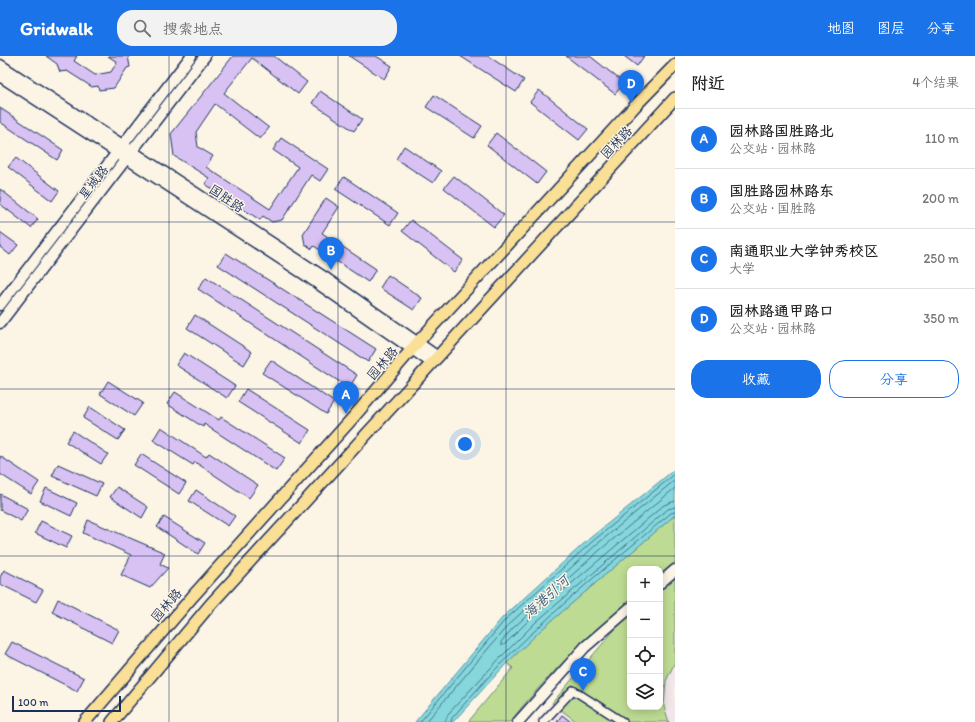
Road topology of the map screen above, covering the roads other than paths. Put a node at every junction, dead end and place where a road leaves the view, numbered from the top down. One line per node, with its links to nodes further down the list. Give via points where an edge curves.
1 (191, 56): 7 (street, 星城路)
2 (205, 56): 8 (street, 星城路)
3 (0, 65): 7 (street, 国胜路)
4 (675, 65): 11 (main road, 园林路)
5 (0, 76): 7 (street, 国胜路)
6 (675, 98): 12 (main road, 园林路)
7 (121, 148): 8 (street, 国胜路); 9 (street, 星城路)
8 (131, 155): 10 (street, 星城路); 11 (street, 国胜路, via 301,272)
9 (0, 305)
10 (0, 323)
11 (415, 346): 12 (street, 国胜路); 16 (main road, 园林路)
12 (435, 360): 17 (main road, 园林路, via 210,605)
13 (675, 570): 14 (street)
14 (663, 580)
15 (627, 611): 18 (street, via 585,647)
16 (85, 722)
17 (112, 722)
18 (518, 722)
19 (543, 722): 20 (street, via 573,690)
20 (623, 722)

